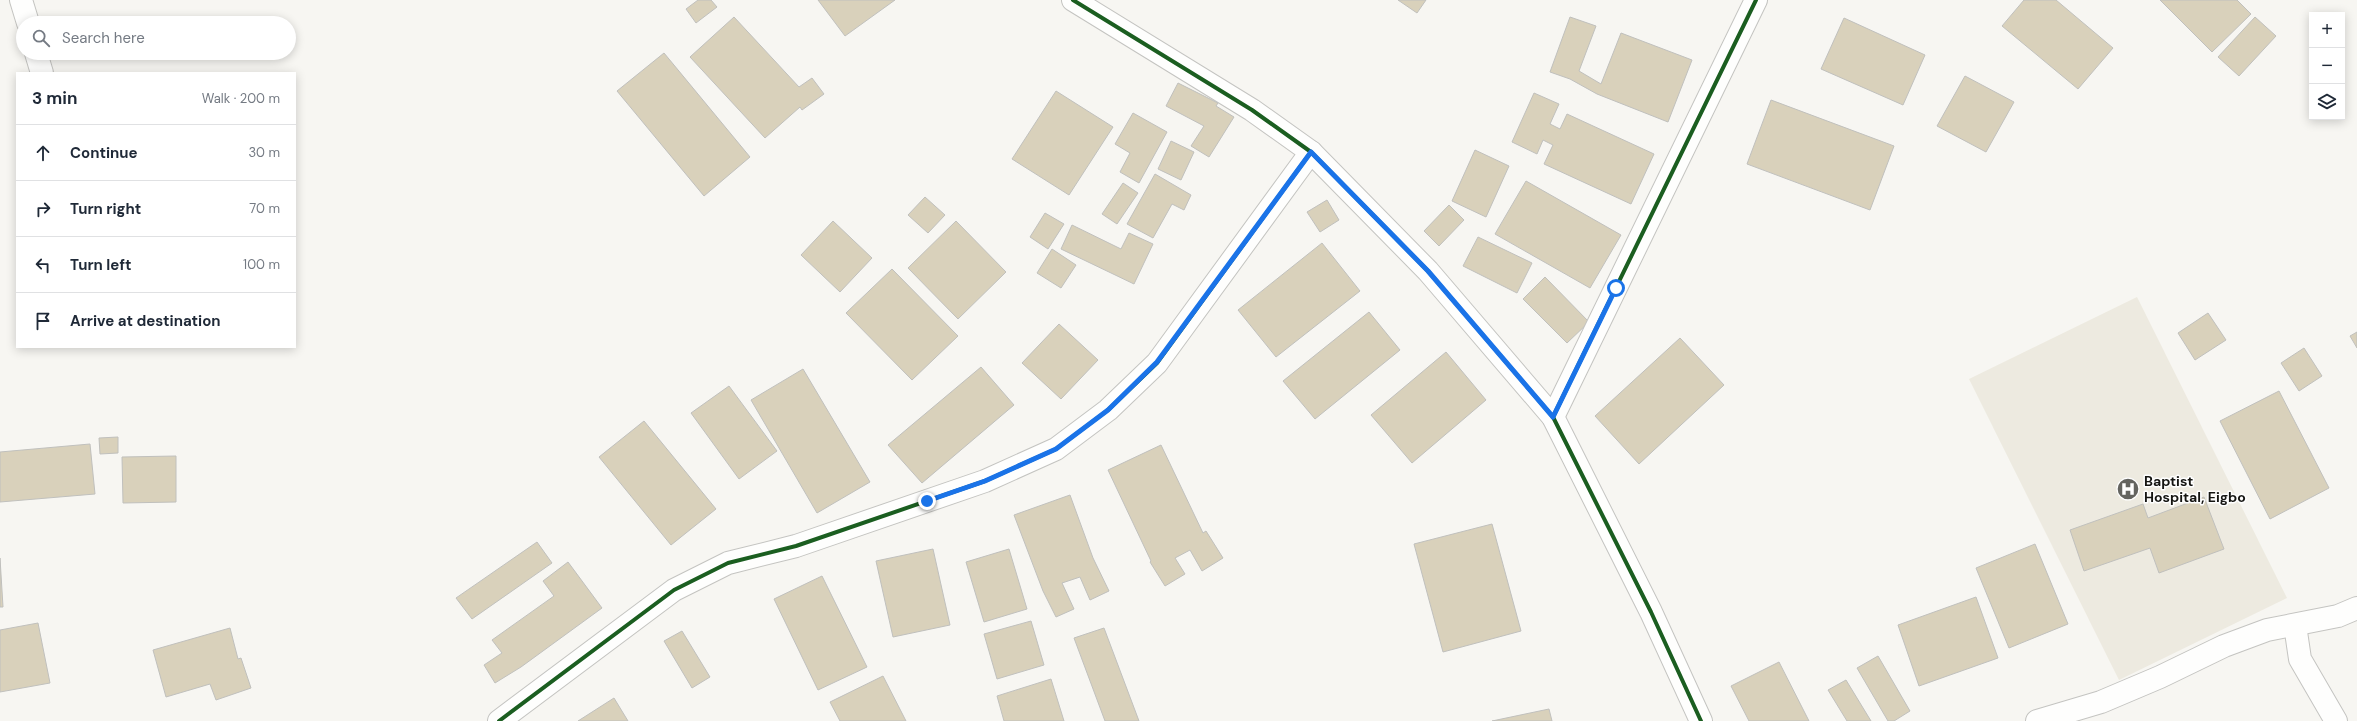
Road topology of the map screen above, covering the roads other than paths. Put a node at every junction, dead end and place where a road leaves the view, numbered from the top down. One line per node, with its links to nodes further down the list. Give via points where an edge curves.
1 (21, 0): 4 (street)
2 (1073, 0): 7 (street, via 1252,110)
3 (1756, 0): 8 (street)
4 (26, 16)
5 (38, 60): 6 (street)
6 (42, 72)
7 (1311, 152): 8 (street, via 1428,271); 11 (street, via 1157,362 1108,410 1056,449 985,481 796,546 728,563 674,590)
8 (1553, 417): 12 (street, via 1651,612)
9 (2357, 608): 10 (street, via 2338,616)
10 (2295, 625): 13 (street, via 2267,630 2224,646 2101,702); 14 (street, via 2300,659)
11 (499, 721)
12 (1701, 721)
13 (2037, 721)
14 (2336, 721)

